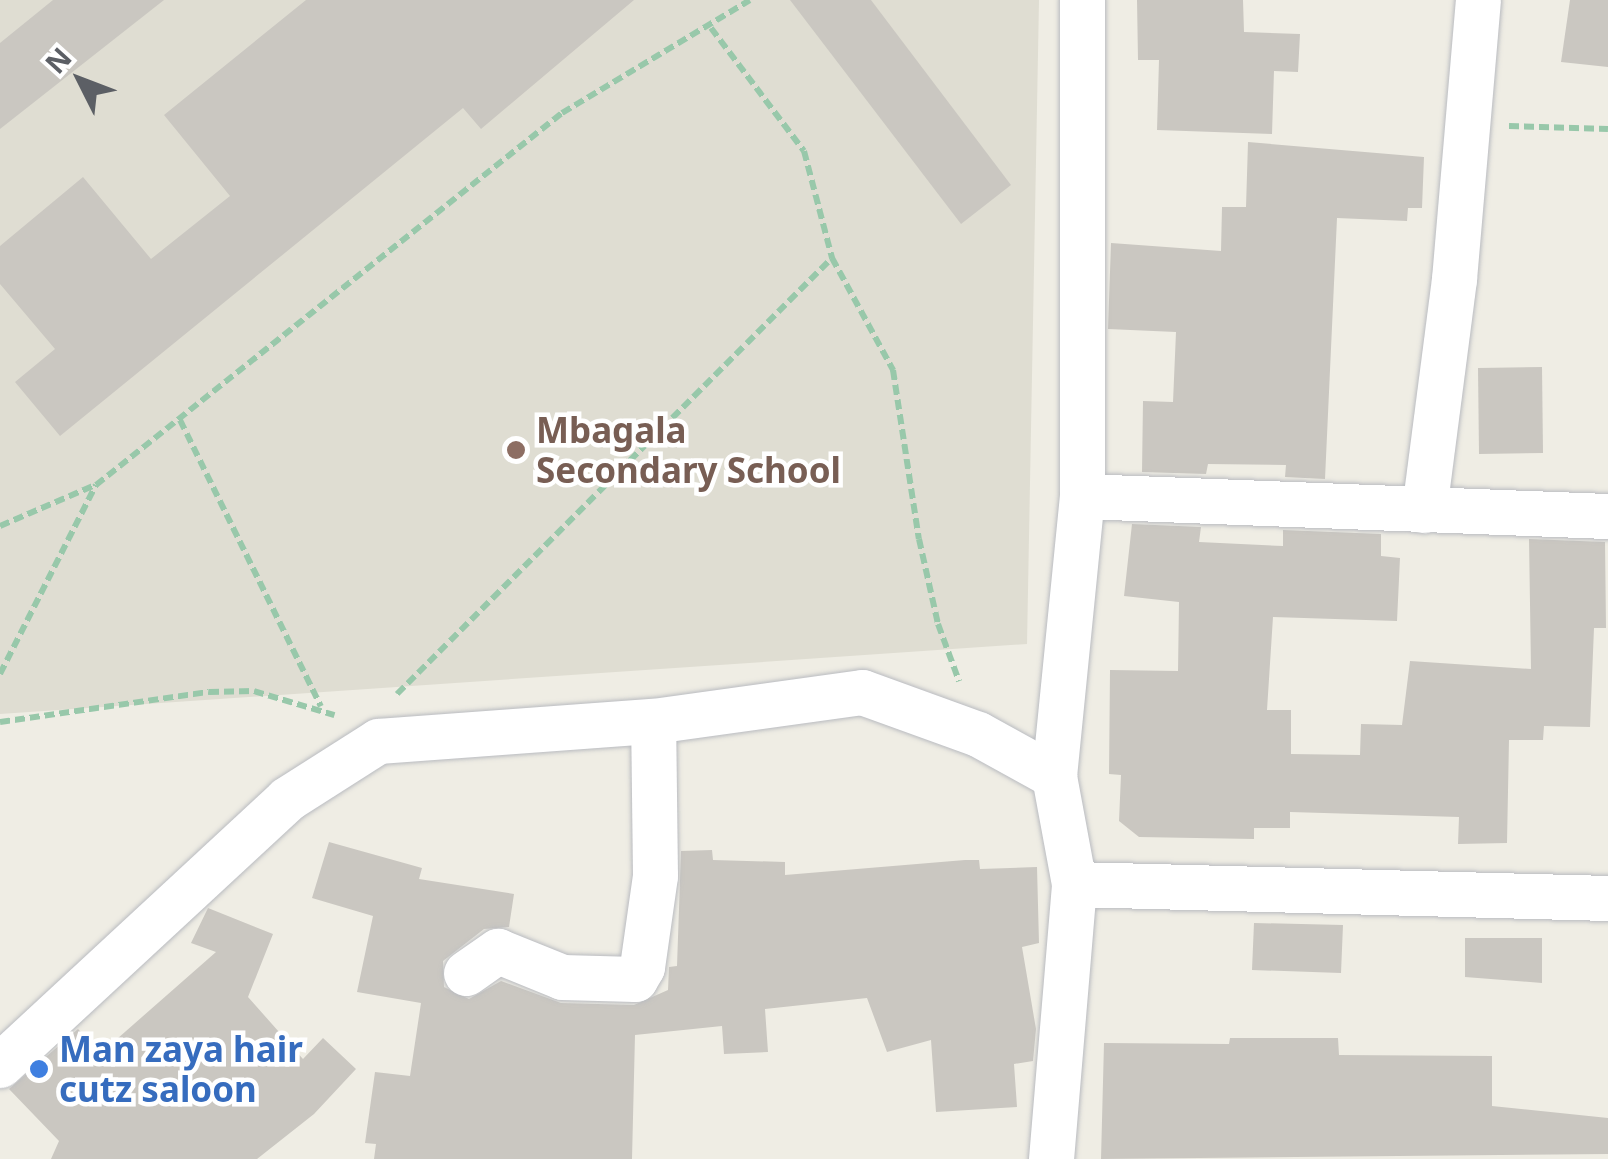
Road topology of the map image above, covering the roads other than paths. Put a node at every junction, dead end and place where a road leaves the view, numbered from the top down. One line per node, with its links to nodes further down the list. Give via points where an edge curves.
1 (1082, 0): 3 (street)
2 (1478, 0): 4 (street)
3 (1082, 496): 4 (street); 7 (street)
4 (1424, 510): 5 (street)
5 (1608, 516)
6 (653, 721): 7 (street, via 862,692 978,734); 10 (street, via 655,876 642,967 634,979 562,977 498,951); 11 (street, via 370,736 287,799)
7 (1054, 776): 8 (street)
8 (1074, 884): 9 (street); 12 (street)
9 (1608, 898)
10 (466, 973)
11 (0, 1064)
12 (1051, 1159)

